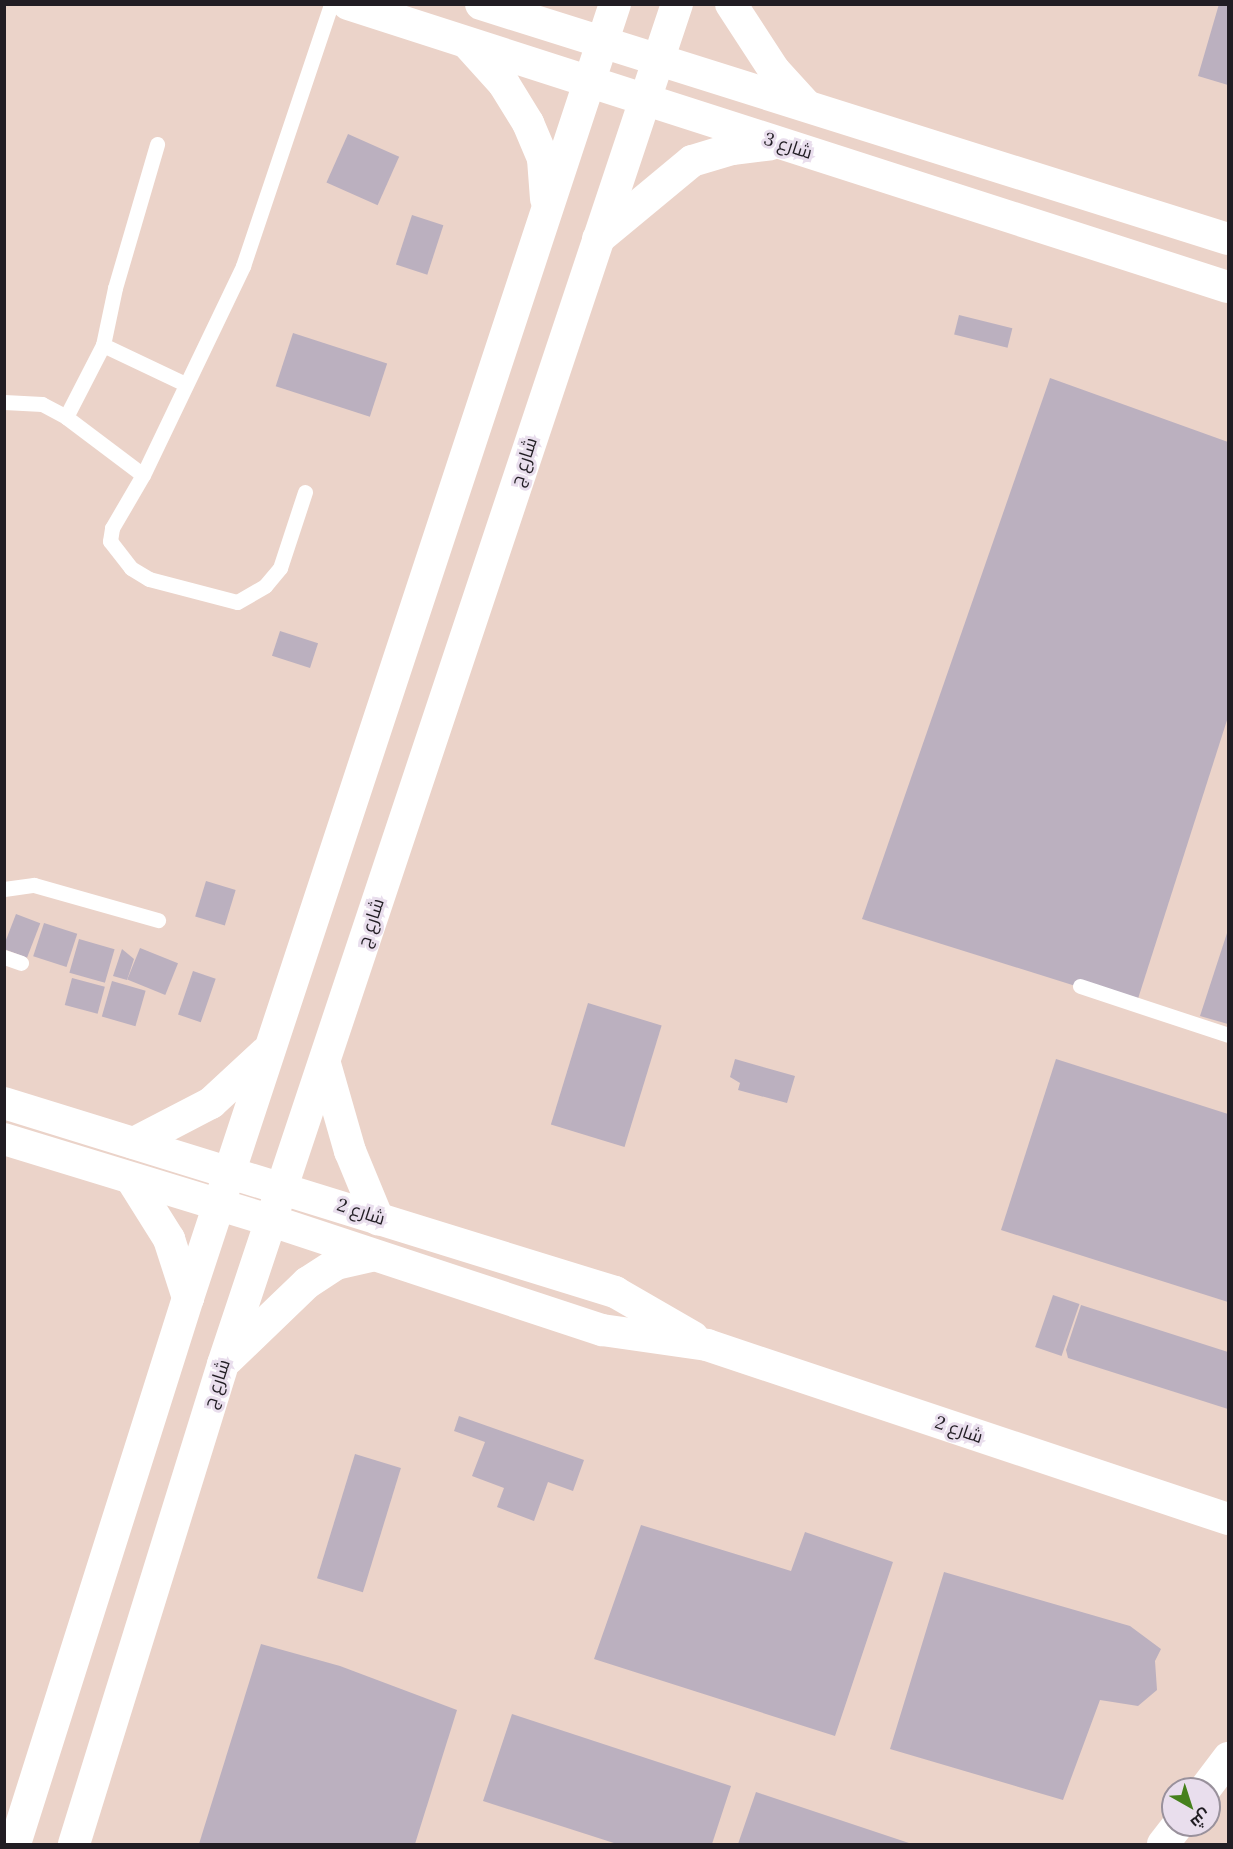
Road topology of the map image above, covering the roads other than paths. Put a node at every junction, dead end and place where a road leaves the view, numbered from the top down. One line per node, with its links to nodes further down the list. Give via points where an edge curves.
1 (332, 4): 20 (lane, via 243,266)
2 (348, 4): 8 (street, شارع 3)
3 (481, 4): 7 (street)
4 (615, 4): 7 (street)
5 (677, 4): 9 (street, شارع ج)
6 (731, 4): 12 (street, via 774,70)
7 (602, 42): 9 (street); 10 (street)
8 (467, 44): 10 (street, شارع 3); 15 (street, via 504,84 528,123 543,159)
9 (659, 57): 11 (street, شارع ج); 12 (street)
10 (589, 82): 11 (street, شارع 3); 15 (street)
11 (645, 98): 13 (street, شارع 3); 16 (street, شارع ج)
12 (807, 107): 17 (street)
13 (777, 143): 16 (street, via 732,149 692,161); 18 (street, شارع 3)
14 (157, 144): 19 (lane, via 115,288)
15 (547, 208): 31 (street)
16 (598, 239): 32 (street, شارع ج)
17 (1228, 239)
18 (1228, 287)
19 (103, 345): 20 (lane); 22 (lane)
20 (185, 384): 23 (lane)
21 (4, 402): 22 (lane, via 42,404)
22 (66, 417): 23 (lane)
23 (143, 475): 24 (lane, via 112,528 110,541 115,551 149,579 237,602 265,586 280,568)
24 (305, 492)
25 (4, 889): 26 (lane, via 34,885)
26 (158, 920)
27 (4, 957): 28 (lane)
28 (21, 963)
29 (1080, 986): 30 (lane)
30 (1228, 1035)
31 (271, 1047): 35 (street, via 212,1103); 36 (street)
32 (324, 1064): 38 (street, شارع ج); 40 (street, via 350,1152)
33 (4, 1103): 35 (street, شارع 2)
34 (4, 1139): 37 (street, شارع 2)
35 (134, 1143): 36 (street, شارع 2)
36 (230, 1172): 38 (street, شارع 2); 39 (street)
37 (132, 1180): 39 (street, شارع 2); 43 (street, via 169,1239)
38 (284, 1186): 40 (street, شارع 2); 41 (street, شارع ج)
39 (218, 1207): 41 (street, شارع 2); 43 (street)
40 (378, 1219): 44 (street, شارع 2, via 615,1292)
41 (272, 1221): 42 (street, شارع 2); 45 (street, شارع ج)
42 (370, 1256): 44 (street, شارع 2, via 603,1330); 45 (street, via 336,1264 307,1283)
43 (188, 1298): 49 (street)
44 (707, 1345): 46 (street, شارع 2)
45 (223, 1364): 50 (street, شارع ج)
46 (1223, 1523)
47 (1228, 1758): 48 (street)
48 (1214, 1777)
49 (15, 1845)
50 (74, 1845)

